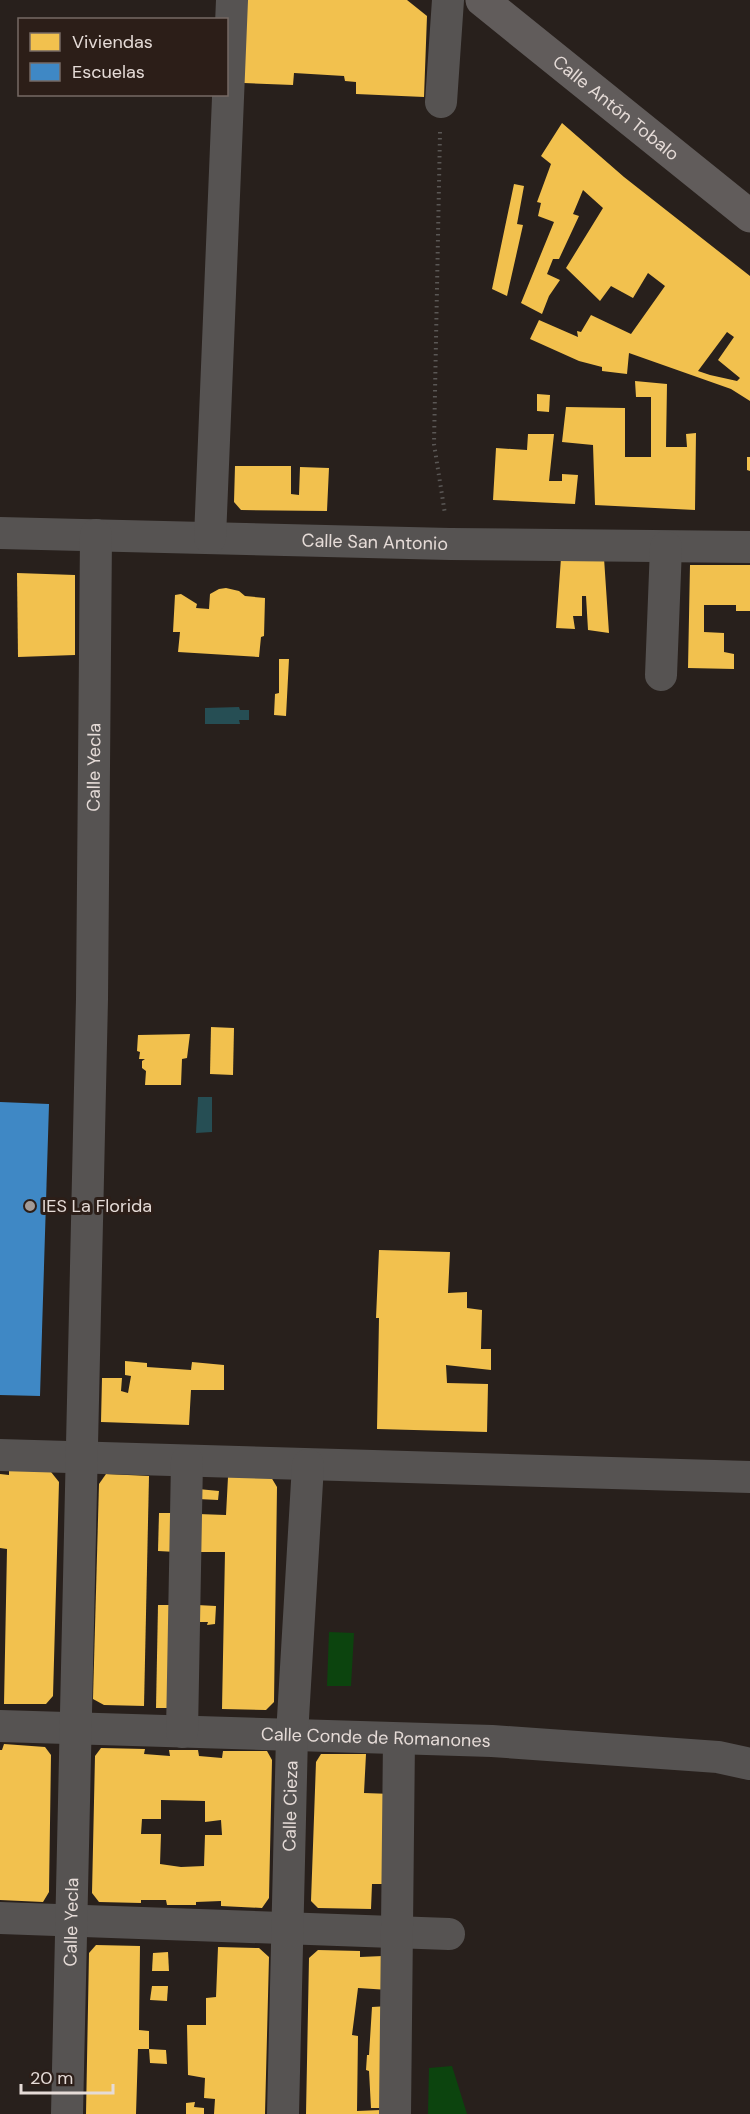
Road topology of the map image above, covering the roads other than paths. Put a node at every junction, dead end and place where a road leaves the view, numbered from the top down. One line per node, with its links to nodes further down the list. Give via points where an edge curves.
1 (232, 0): 8 (street)
2 (448, 0): 4 (street)
3 (482, 0): 5 (main road, Calle Antón Tobalo)
4 (441, 102)
5 (750, 216)
6 (0, 533): 7 (street, Calle San Antonio)
7 (96, 535): 8 (street, Calle San Antonio); 13 (street, Calle Yecla, via 92,999)
8 (210, 538): 9 (street, Calle San Antonio)
9 (666, 547): 10 (street, Calle San Antonio); 11 (street)
10 (750, 547)
11 (661, 675)
12 (0, 1455): 13 (street)
13 (82, 1458): 14 (street); 18 (street, Calle Yecla)
14 (187, 1461): 15 (street); 19 (street)
15 (308, 1465): 16 (street); 20 (street, Calle Cieza)
16 (750, 1477)
17 (0, 1726): 18 (street, Calle Conde de Romanones)
18 (76, 1729): 19 (street, Calle Conde de Romanones); 24 (street, Calle Yecla)
19 (182, 1732): 20 (street, Calle Conde de Romanones)
20 (292, 1735): 21 (street, Calle Conde de Romanones); 25 (street, Calle Cieza)
21 (399, 1739): 22 (street, Calle Conde de Romanones, via 613,1749 718,1757); 26 (street)
22 (750, 1764)
23 (0, 1918): 24 (street)
24 (71, 1920): 25 (street); 28 (street, Calle Yecla)
25 (288, 1927): 26 (street); 29 (street, Calle Cieza)
26 (398, 1932): 27 (street); 30 (street)
27 (449, 1934)
28 (67, 2114)
29 (283, 2114)
30 (395, 2114)

